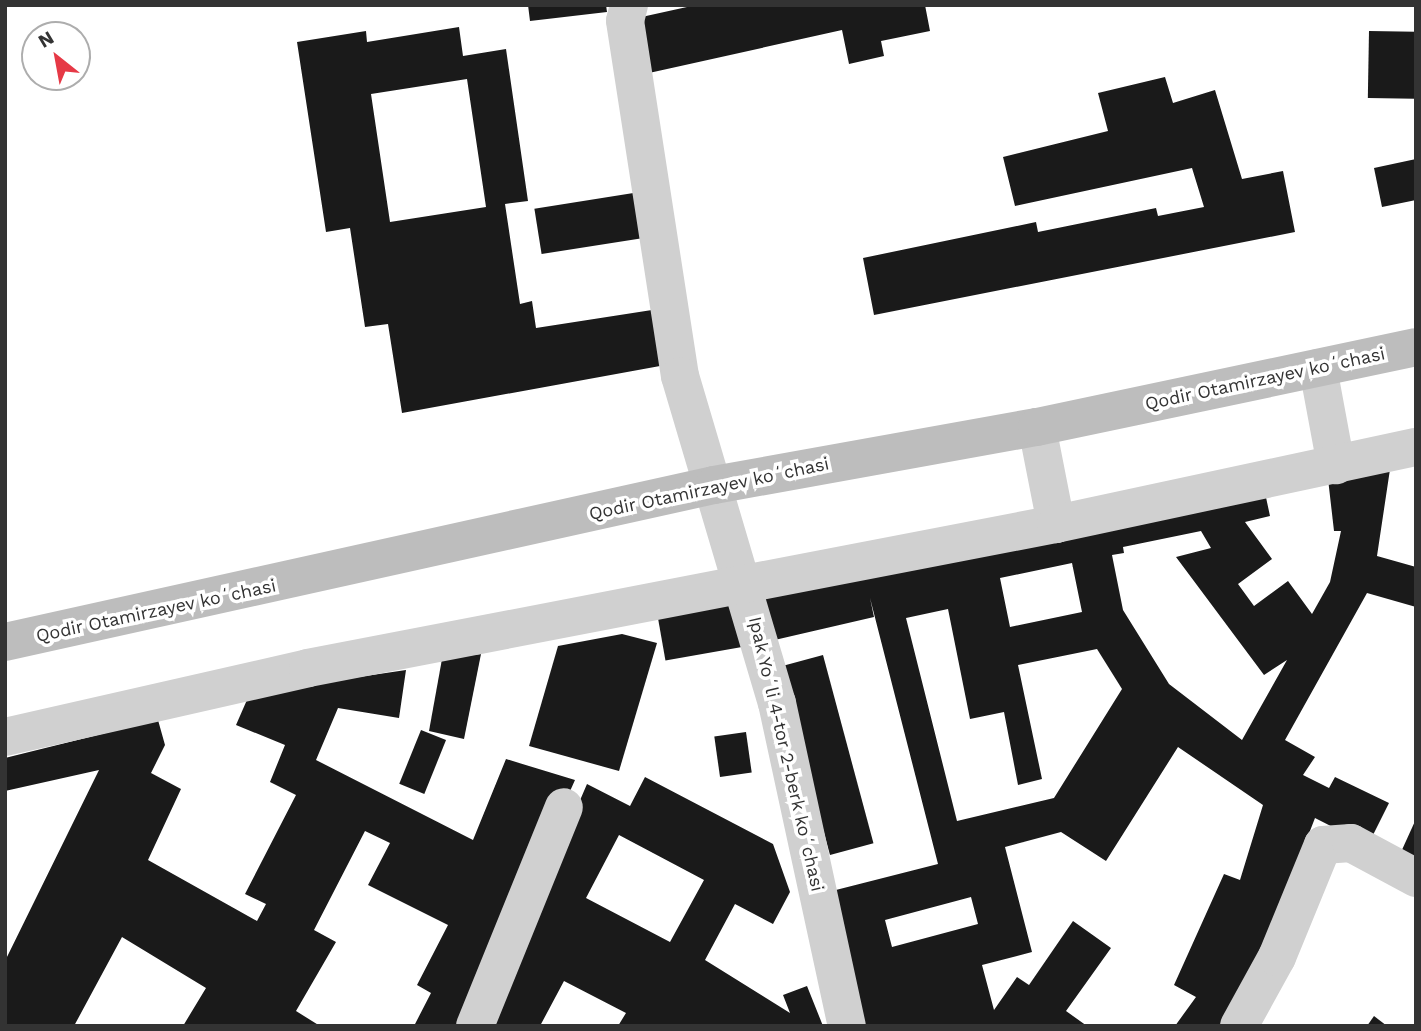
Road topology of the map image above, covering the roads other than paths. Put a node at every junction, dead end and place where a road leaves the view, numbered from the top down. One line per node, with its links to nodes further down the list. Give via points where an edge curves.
1 (629, 5): 7 (street, Ipak Yoʻli 4-tor 2-berk koʻchasi, via 625,21 680,376)
2 (1416, 347): 3 (main road, Qodir Otamirzayev koʻchasi)
3 (1318, 368): 4 (main road, Qodir Otamirzayev koʻchasi); 6 (street)
4 (1037, 427): 7 (main road, Qodir Otamirzayev koʻchasi); 8 (street)
5 (1416, 447): 6 (street)
6 (1336, 465): 8 (street)
7 (714, 485): 9 (street, Ipak Yoʻli 4-tor 2-berk koʻchasi); 10 (main road, Qodir Otamirzayev koʻchasi)
8 (1056, 524): 9 (street)
9 (745, 584): 11 (street, via 308,668); 15 (street, Ipak Yoʻli 4-tor 2-berk koʻchasi, via 778,703)
10 (5, 642)
11 (5, 737)
12 (564, 807): 14 (street)
13 (1416, 878): 16 (street, via 1350,843 1323,845 1277,957)
14 (475, 1026)
15 (847, 1026)
16 (1239, 1026)

